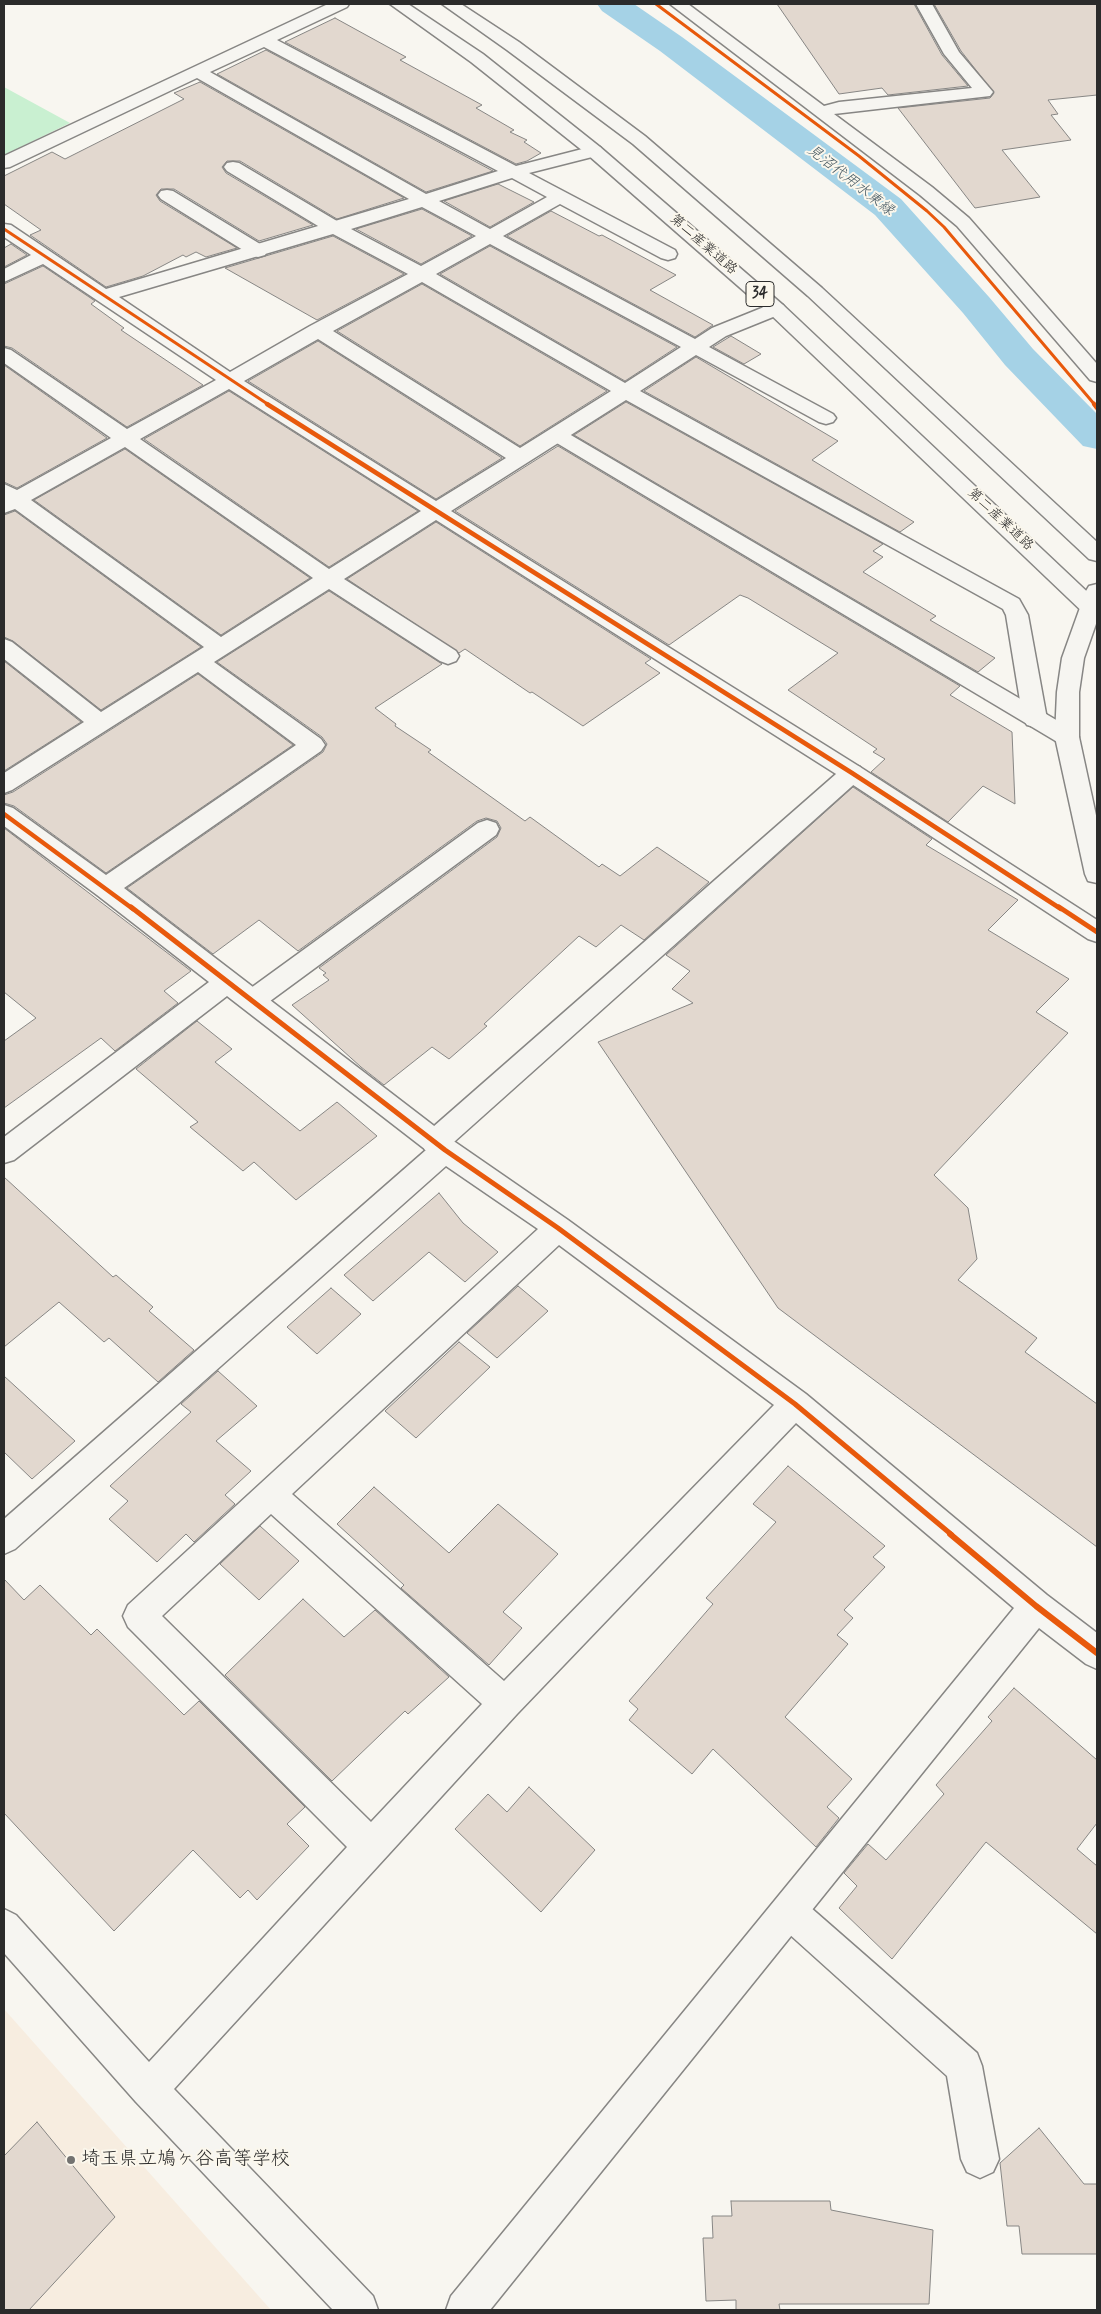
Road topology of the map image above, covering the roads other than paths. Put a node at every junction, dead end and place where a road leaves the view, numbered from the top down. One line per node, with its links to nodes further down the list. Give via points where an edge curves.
1 (341, 4): 6 (street)
2 (398, 4): 9 (street, 第二産業道路 / 34, via 476,58)
3 (450, 4): 38 (street, 34, via 512,46 646,147 815,292)
4 (678, 4): 8 (street)
5 (924, 4): 8 (street, via 952,54 984,92 839,107)
6 (264, 40): 7 (street); 12 (street)
7 (198, 72): 10 (street); 15 (street)
8 (820, 112): 29 (street, via 963,222)
9 (594, 152): 12 (street); 25 (street, 第二産業道路 / 34)
10 (4, 163)
11 (233, 167): 16 (street)
12 (514, 172): 14 (street); 15 (street)
13 (168, 195): 19 (street)
14 (560, 197): 18 (street); 20 (street)
15 (425, 201): 16 (street); 18 (street)
16 (335, 228): 19 (street); 22 (street)
17 (4, 229): 21 (street)
18 (491, 236): 22 (street); 27 (street)
19 (258, 251): 24 (street)
20 (668, 254)
21 (44, 256): 23 (street); 24 (street)
22 (422, 274): 26 (street); 31 (street)
23 (4, 276)
24 (103, 296): 30 (street)
25 (776, 309): 27 (street, via 719,332); 40 (street, 第二産業道路 / 34)
26 (317, 330): 30 (street); 35 (street)
27 (694, 348): 31 (street); 32 (street)
28 (4, 354): 34 (street)
29 (1097, 376)
30 (229, 380): 34 (street); 37 (street)
31 (625, 391): 33 (street); 45 (street, via 1011,604 1017,615)
32 (826, 418)
33 (557, 435): 35 (street); 45 (street)
34 (127, 438): 36 (street); 39 (street)
35 (522, 458): 37 (street)
36 (8, 499): 42 (street)
37 (434, 510): 39 (street); 48 (street)
38 (1097, 554)
39 (329, 579): 42 (street); 43 (street)
40 (1095, 603): 47 (street, via 1074,658 1068,692)
41 (4, 647): 46 (street)
42 (221, 648): 44 (street)
43 (448, 656)
44 (198, 661): 46 (street); 55 (street, via 313,745)
45 (1035, 719): 47 (street)
46 (100, 723): 50 (street)
47 (1067, 736): 51 (street)
48 (852, 773): 56 (street); 59 (street)
49 (1097, 781): 51 (street)
50 (4, 784)
51 (1084, 806): 54 (street)
52 (4, 814): 55 (street)
53 (487, 829): 58 (street)
54 (1097, 874)
55 (106, 888): 57 (street)
56 (1097, 932)
57 (227, 982): 58 (street); 60 (street)
58 (253, 1000): 59 (street)
59 (440, 1146): 61 (street); 64 (street)
60 (4, 1152)
61 (558, 1228): 62 (street); 63 (street)
62 (795, 1404): 65 (street); 67 (street)
63 (270, 1494): 67 (street); 68 (street, via 139,1616)
64 (6, 1533)
65 (1036, 1606): 66 (street); 69 (street)
66 (1097, 1653)
67 (505, 1703): 68 (street)
68 (371, 1846): 71 (street)
69 (790, 1912): 72 (street, via 964,2066); 74 (street)
70 (4, 1927): 71 (street)
71 (149, 2090): 73 (street)
72 (980, 2159)
73 (359, 2310)
74 (465, 2310)

